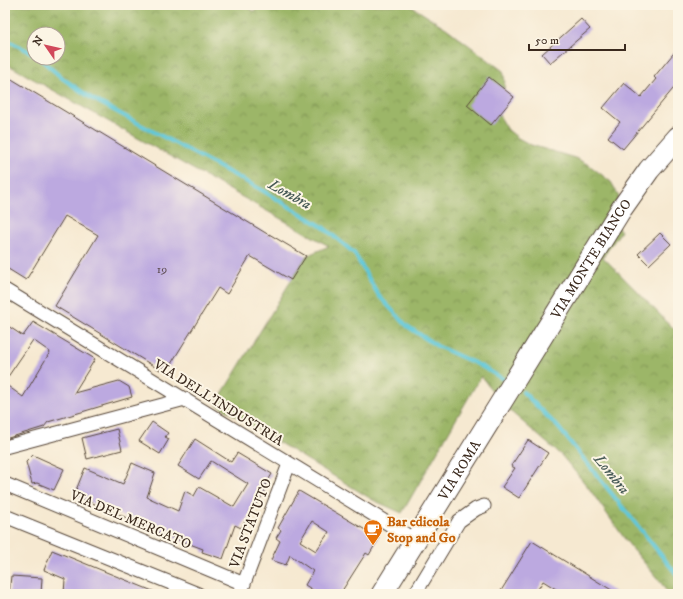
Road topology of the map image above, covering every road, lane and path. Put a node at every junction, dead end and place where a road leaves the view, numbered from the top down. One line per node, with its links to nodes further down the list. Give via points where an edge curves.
1 (678, 137): 3 (main road, VIA MONTE BIANCO, via 649,170 620,211)
2 (5, 290): 4 (street, VIA DELL'INDUSTRIA)
3 (510, 386): 10 (main road, VIA ROMA)
4 (185, 399): 5 (street); 6 (street, VIA DELL'INDUSTRIA)
5 (5, 447)
6 (289, 464): 10 (street, VIA DELL'INDUSTRIA); 11 (street, VIA STATUTO)
7 (5, 484): 11 (street, VIA DEL MERCATO)
8 (484, 506): 14 (street, via 459,521)
9 (5, 516): 12 (street)
10 (415, 540): 13 (main road, VIA ROMA)
11 (242, 589)
12 (198, 594)
13 (382, 594)
14 (415, 594)

